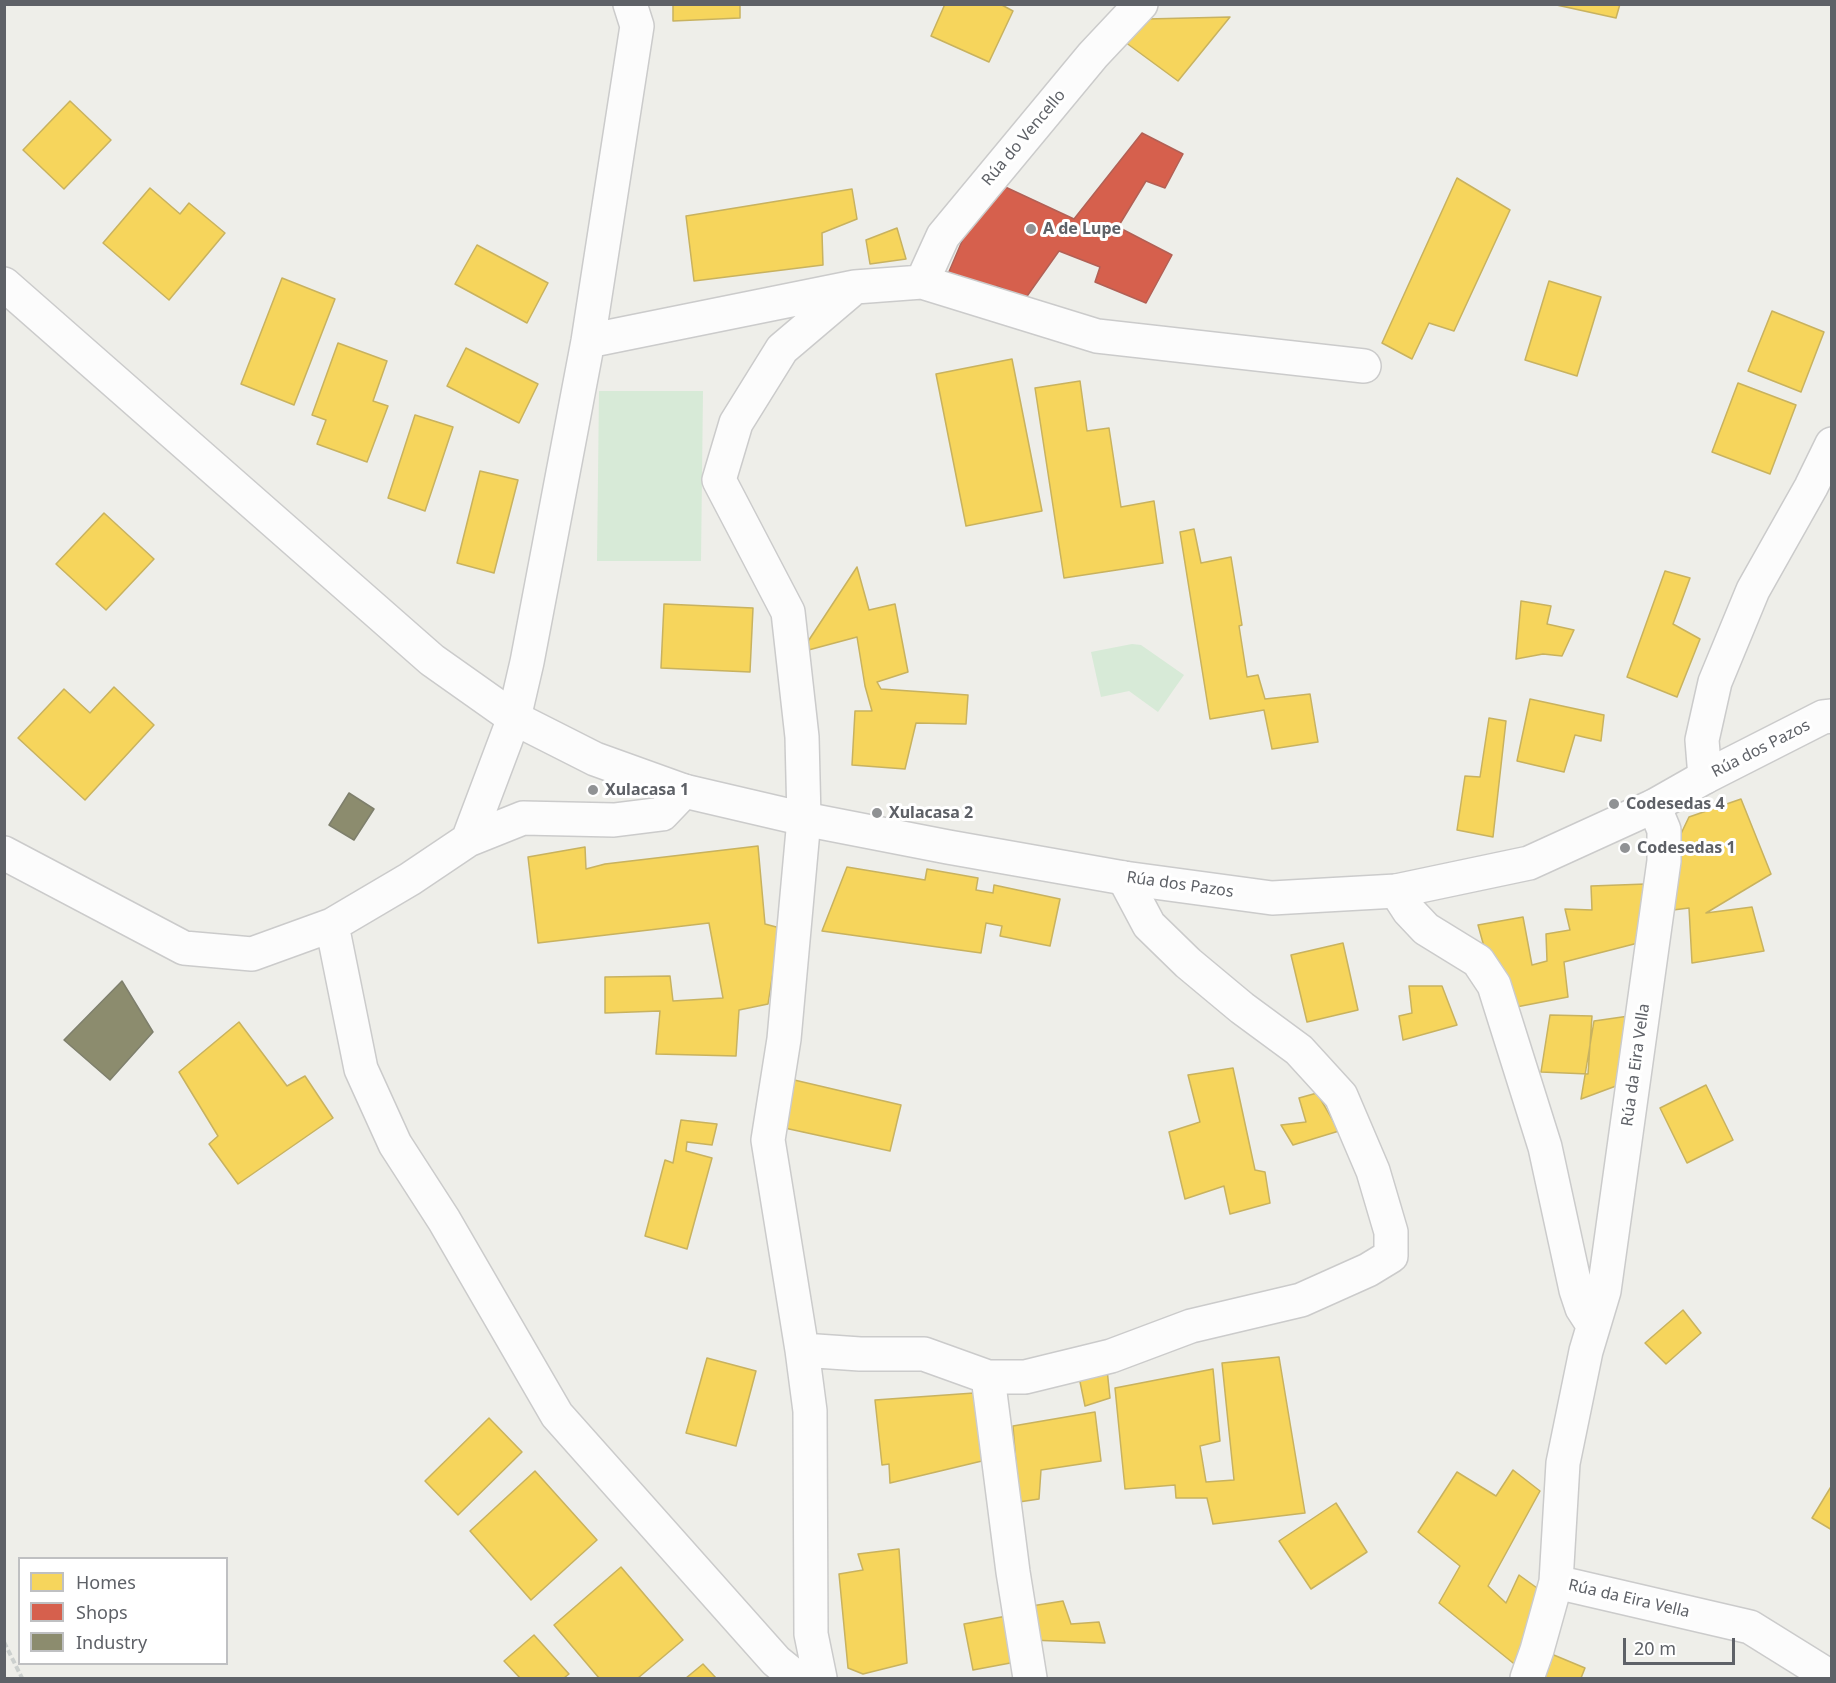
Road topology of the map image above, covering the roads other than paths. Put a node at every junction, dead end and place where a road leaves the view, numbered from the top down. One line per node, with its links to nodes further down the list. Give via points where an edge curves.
1 (630, 4): 6 (street, via 638,26)
2 (1141, 4): 3 (street, Rúa do Vencello, via 1093,55 943,236)
3 (922, 282): 5 (street); 7 (street, via 1097,336)
4 (4, 284): 10 (street, Rúa dos Pazos, via 432,660)
5 (855, 287): 6 (street); 14 (street, via 782,349 736,423 719,480 788,612 801,737)
6 (588, 341): 10 (street)
7 (1364, 366)
8 (1832, 444): 11 (street, via 1753,590 1715,682 1702,740)
9 (1832, 716): 11 (street, Rúa dos Pazos)
10 (514, 718): 12 (street, Rúa dos Pazos, via 595,759); 15 (street)
11 (1705, 777): 13 (street, Rúa dos Pazos)
12 (684, 791): 14 (street, Rúa dos Pazos); 15 (street, via 662,814 614,820 524,818)
13 (1654, 806): 18 (street, Rúa dos Pazos, via 1529,863); 20 (street, Rúa da Eira Vella, via 1664,830 1664,861 1604,1291)
14 (804, 819): 17 (street, Rúa dos Pazos); 21 (street, via 784,1039 768,1140)
15 (468, 840): 19 (street)
16 (4, 853): 19 (street, via 184,948 252,954)
17 (1124, 878): 18 (street, Rúa dos Pazos, via 1272,898); 22 (street, via 1149,925 1188,963 1299,1050 1341,1095 1374,1171 1391,1232 1390,1256 1300,1300 1191,1326 1111,1356 1024,1377)
18 (1396, 891): 20 (street, via 1425,928 1478,961 1494,986 1545,1147 1576,1290)
19 (332, 925): 24 (street, via 361,1069 395,1144 444,1220 557,1415 776,1661)
20 (1593, 1324): 23 (street, Rúa da Eira Vella, via 1563,1463)
21 (802, 1350): 22 (street, via 924,1354); 25 (street, via 810,1411 811,1634)
22 (988, 1377): 26 (street)
23 (1556, 1582): 27 (street, Rúa da Eira Vella); 28 (street, Rúa da Eira Vella, via 1750,1627)
24 (797, 1678)
25 (820, 1678)
26 (1030, 1678)
27 (1527, 1678)
28 (1832, 1678)

